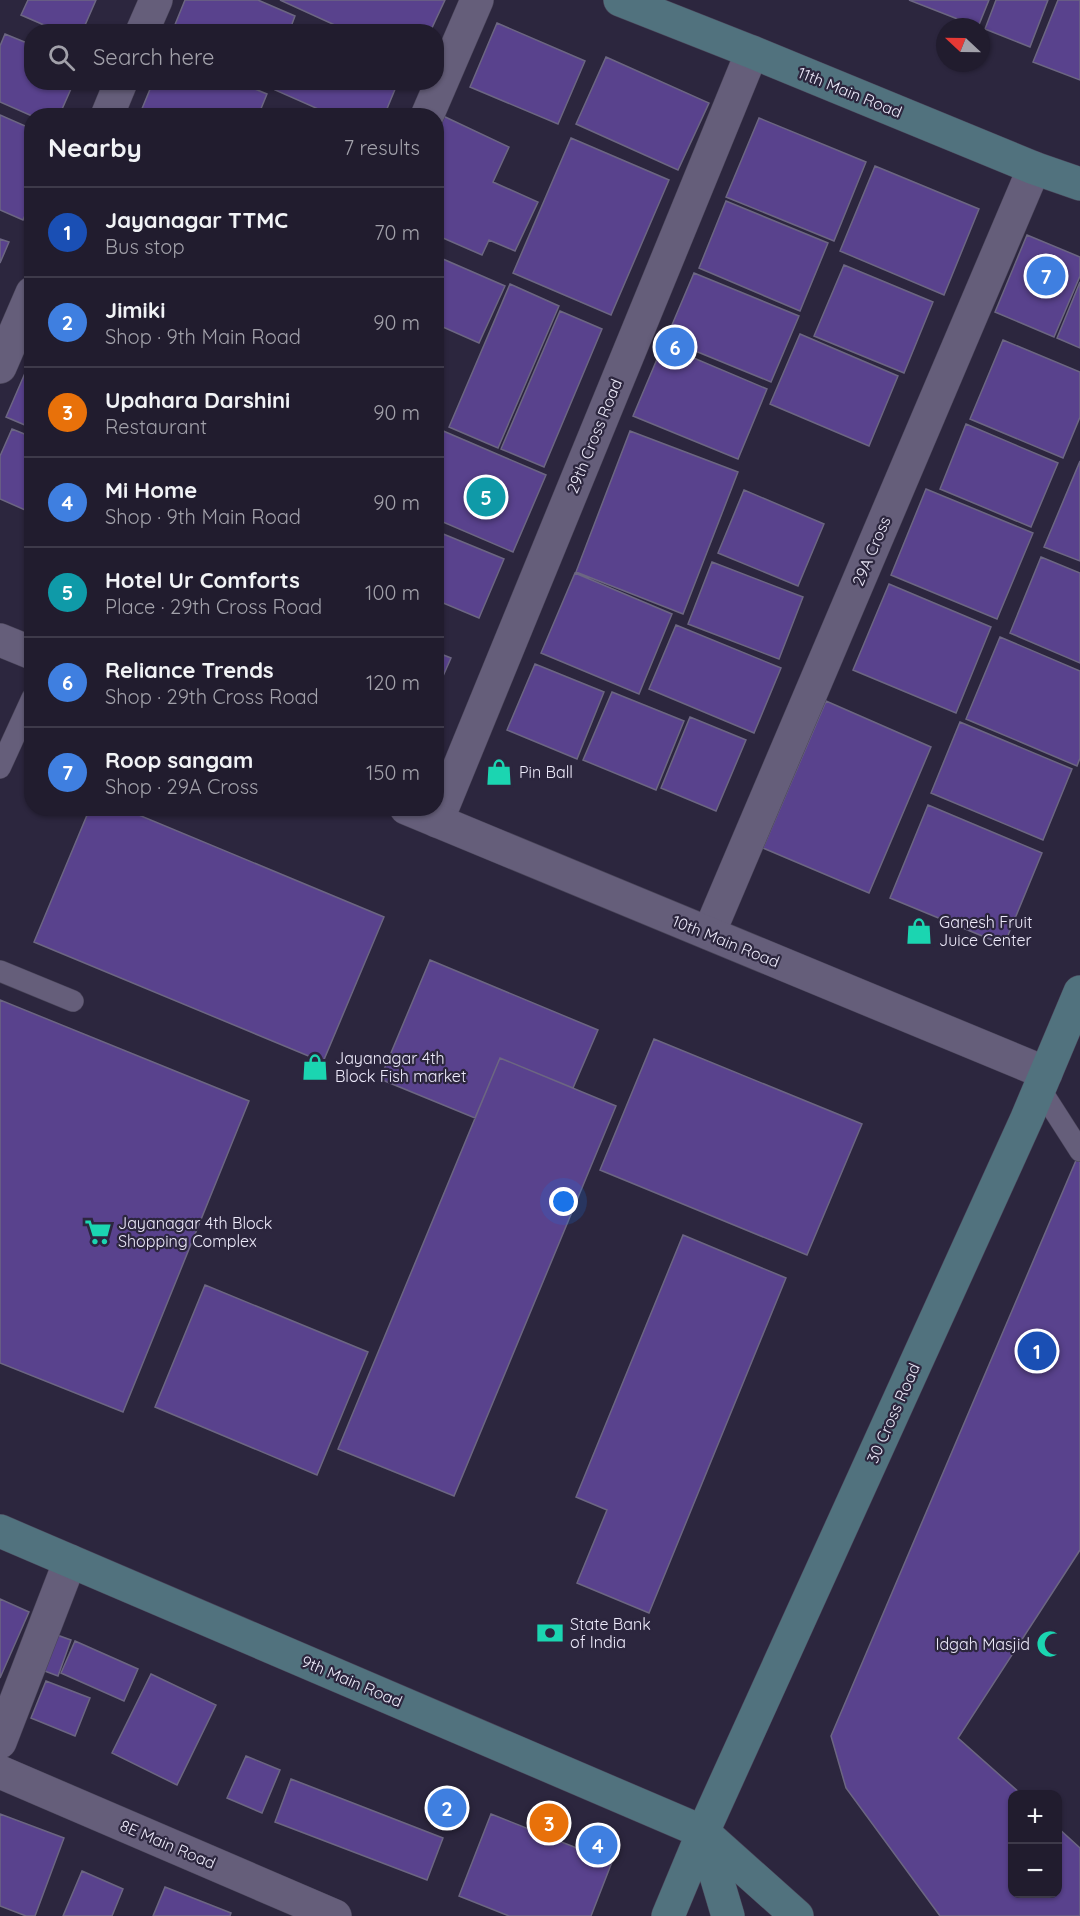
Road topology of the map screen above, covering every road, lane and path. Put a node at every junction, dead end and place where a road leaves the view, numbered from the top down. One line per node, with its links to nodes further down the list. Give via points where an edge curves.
1 (156, 0): 4 (street)
2 (477, 0): 6 (street)
3 (620, 0): 5 (main road, 11th Main Road)
4 (146, 24)
5 (752, 52): 11 (main road, 11th Main Road); 19 (street, 29th Cross Road)
6 (444, 77)
7 (118, 90): 9 (street)
8 (438, 90): 10 (street)
9 (110, 108)
10 (430, 108)
11 (1034, 168): 12 (main road, 11th Main Road); 23 (street, 29A Cross)
12 (1080, 184)
13 (24, 312): 14 (street)
14 (0, 367)
15 (0, 640): 16 (street)
16 (24, 650)
17 (24, 716): 18 (lane)
18 (0, 768)
19 (444, 802)
20 (424, 816): 22 (street, 10th Main Road)
21 (438, 816): 22 (street, 29th Cross Road)
22 (436, 821): 23 (street, 10th Main Road)
23 (709, 933): 27 (street, 10th Main Road)
24 (0, 971): 26 (lane)
25 (1080, 992): 27 (main road, 30 Cross Road)
26 (73, 1001)
27 (1043, 1080): 28 (lane); 33 (main road, 30 Cross Road)
28 (1080, 1151)
29 (0, 1531): 30 (main road, 9th Main Road)
30 (70, 1561): 31 (street); 33 (main road, 9th Main Road)
31 (0, 1742)
32 (0, 1772): 34 (street, 8E Main Road)
33 (703, 1832): 35 (main road, 30 Cross Road); 36 (main road); 37 (main road, 9th Main Road)
34 (335, 1916)
35 (668, 1916)
36 (728, 1916)
37 (797, 1916)

